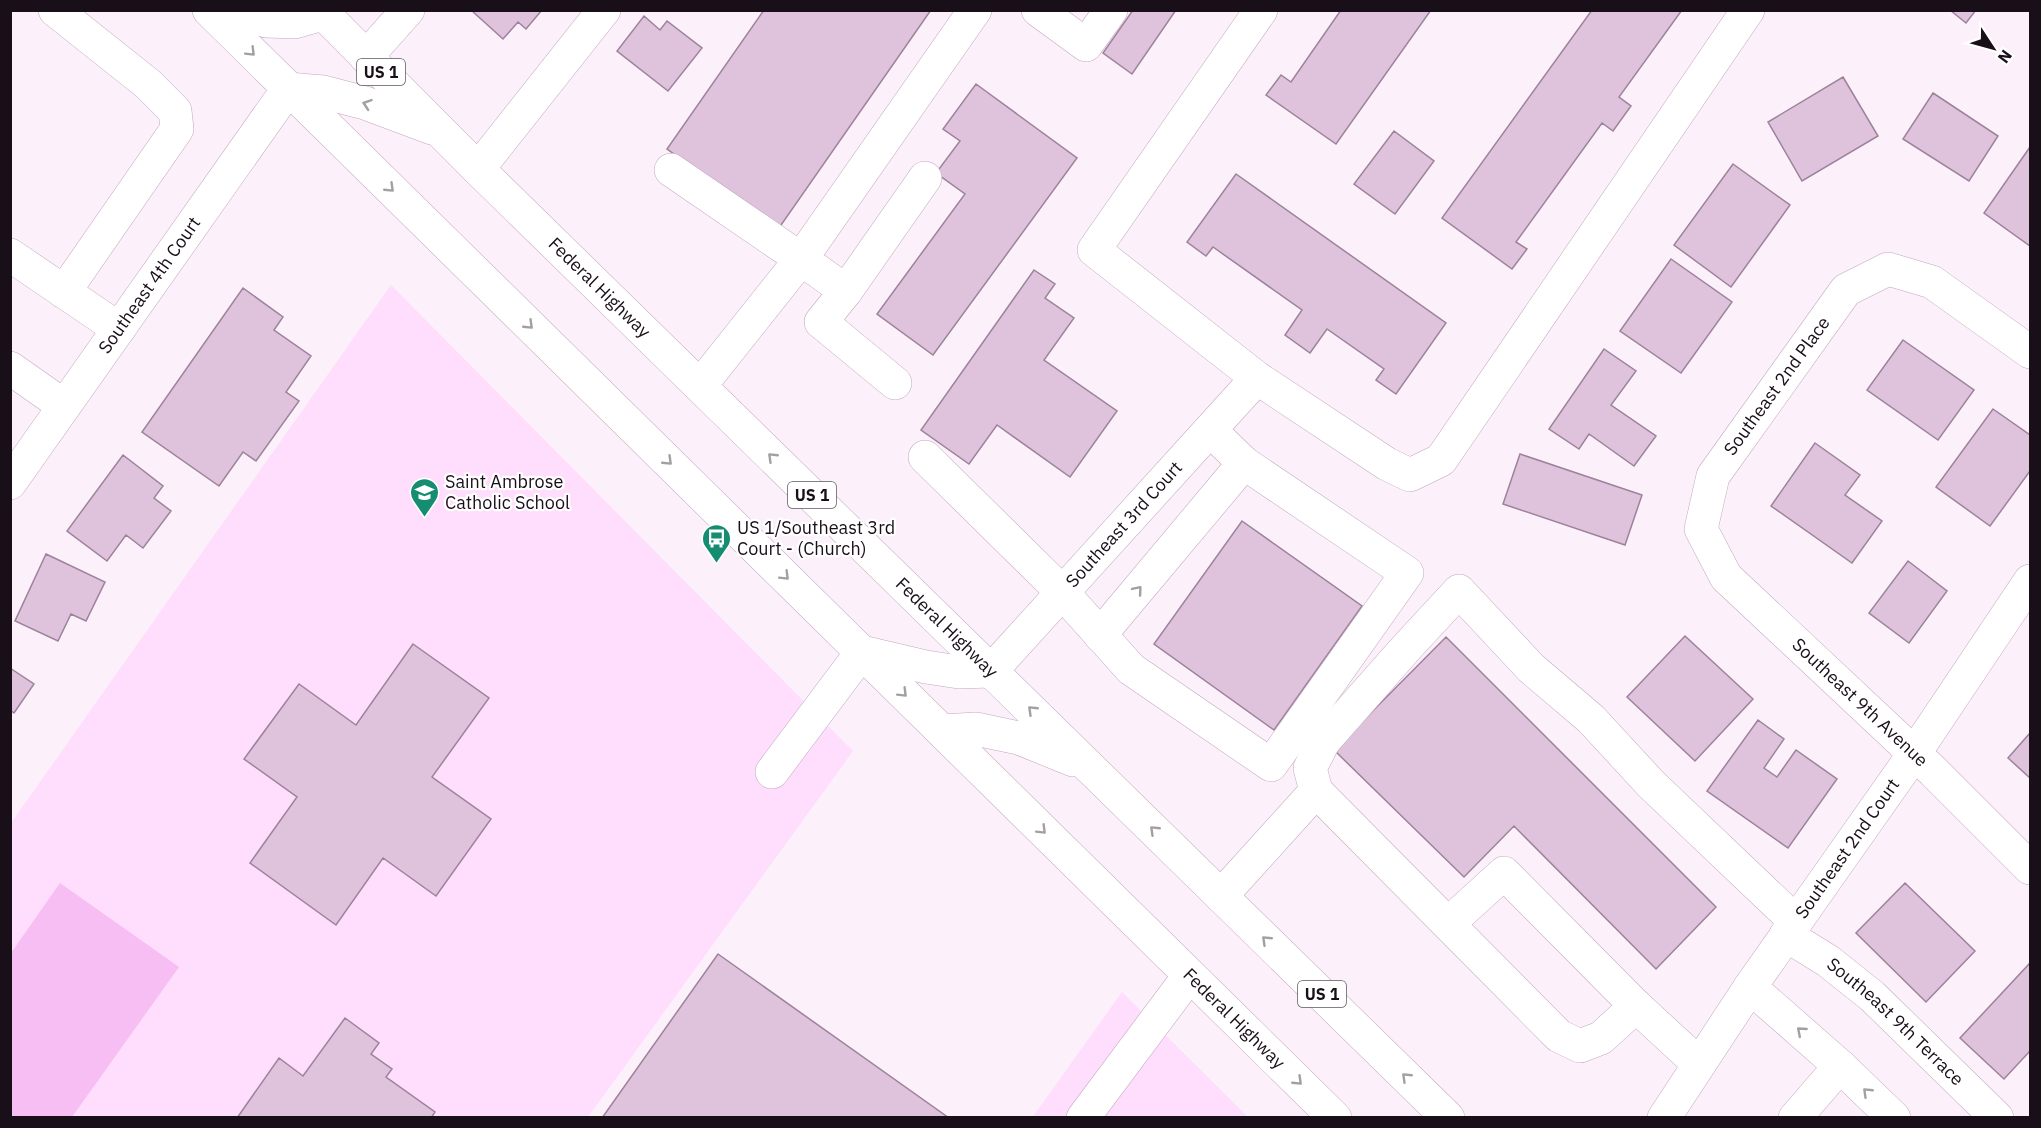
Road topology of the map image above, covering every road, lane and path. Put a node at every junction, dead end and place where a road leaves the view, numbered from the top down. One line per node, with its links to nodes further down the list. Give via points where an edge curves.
1 (55, 10): 21 (main road, via 148,84 175,111 177,129)
2 (209, 10): 13 (main road, Federal Highway, one-way to 13)
3 (239, 10): 11 (main road, via 266,21 295,22)
4 (408, 10): 12 (main road)
5 (604, 10): 15 (main road)
6 (975, 10): 19 (main road)
7 (1038, 10): 8 (main road, via 1086,45)
8 (1112, 10)
9 (1261, 10): 25 (main road, via 1094,250)
10 (1748, 10): 25 (main road, via 1441,460 1410,475 1387,464)
11 (322, 12): 12 (main road, Federal Highway / US 1)
12 (366, 57): 14 (main road, Federal Highway / US 1)
13 (288, 89): 14 (main road, one-way to 13, via 365,103 323,92); 22 (main road, Southeast 4th Court); 37 (main road, Federal Highway, one-way to 37)
14 (442, 132): 15 (main road, Federal Highway / US 1)
15 (478, 169): 27 (main road, Federal Highway / US 1)
16 (671, 170): 19 (main road)
17 (925, 178): 20 (main road)
18 (10, 255): 21 (main road)
19 (801, 259): 20 (main road); 27 (main road)
20 (846, 291): 26 (main road, via 821,322)
21 (64, 292): 22 (main road)
22 (119, 329): 28 (main road, Southeast 4th Court)
23 (2031, 352): 33 (main road, Southeast 2nd Place, via 1932,282 1888,269 1846,290 1713,476)
24 (10, 368): 28 (main road)
25 (1257, 378): 29 (main road, Southeast 3rd Court)
26 (895, 383)
27 (700, 386): 38 (main road, Federal Highway / US 1, one-way to 27)
28 (64, 406): 32 (main road, Southeast 4th Court)
29 (1210, 430): 31 (main road); 35 (main road, Southeast 3rd Court)
30 (925, 457): 35 (main road)
31 (1244, 463): 36 (main road, one-way to 31); 36 (main road, via 1407,573 1271,765 1131,669)
32 (10, 483)
33 (1701, 529): 40 (main road, Southeast 9th Avenue, via 1726,577)
34 (2031, 581): 40 (main road, Southeast 2nd Court)
35 (1062, 592): 36 (main road); 38 (main road, Southeast 3rd Court)
36 (1100, 635)
37 (862, 652): 38 (main road, via 959,672); 39 (main road, Federal Highway, one-way to 39); 42 (main road)
38 (991, 671): 41 (main road, Federal Highway / US 1, one-way to 38)
39 (942, 731): 41 (main road, via 976,729 1019,738); 48 (main road, Federal Highway, one-way to 48)
40 (1914, 754): 44 (main road, Southeast 9th Avenue); 47 (main road, Southeast 2nd Court)
41 (1089, 766): 45 (main road, Federal Highway / US 1, one-way to 41)
42 (772, 772)
43 (1316, 791): 45 (main road); 46 (main road); 47 (main road, Southeast 9th Terrace, via 1310,768 1324,741 1459,591 1531,668 1591,719)
44 (2031, 868)
45 (1221, 896): 55 (main road, Federal Highway / US 1, one-way to 45)
46 (1448, 924): 50 (main road, via 1559,1036 1580,1046 1601,1038); 50 (main road, via 1504,873)
47 (1791, 929): 49 (main road, Southeast 2nd Court); 59 (main road, Southeast 9th Terrace, via 1872,996)
48 (1189, 976): 53 (main road); 54 (main road, Federal Highway, one-way to 54)
49 (1750, 987): 51 (main road, Southeast 2nd Court); 52 (main road, one-way to 49)
50 (1636, 1006): 51 (main road)
51 (1699, 1064): 56 (main road, Southeast 2nd Court)
52 (1840, 1066): 57 (main road); 58 (main road, one-way to 52)
53 (1096, 1113)
54 (1335, 1118)
55 (1448, 1118)
56 (1664, 1118)
57 (1795, 1118)
58 (1894, 1118)
59 (1997, 1118)

